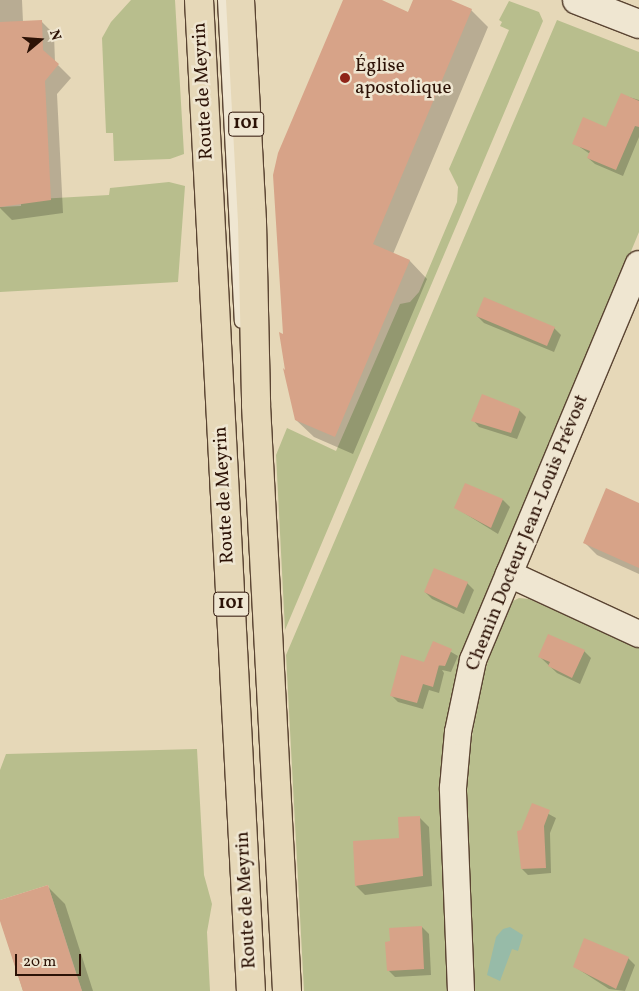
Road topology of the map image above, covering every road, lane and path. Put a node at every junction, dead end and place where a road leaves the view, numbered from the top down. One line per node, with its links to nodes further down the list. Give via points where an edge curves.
1 (199, 0): 10 (main road, Route de Meyrin / 101)
2 (211, 0): 11 (lane)
3 (224, 0): 12 (lane)
4 (240, 0): 13 (main road, Route de Meyrin / 101, via 252,222 256,406)
5 (577, 0): 6 (street)
6 (639, 24)
7 (639, 264): 8 (street, Chemin Docteur Jean-Louis Prévost)
8 (509, 574): 9 (street); 14 (street, Chemin Docteur Jean-Louis Prévost, via 473,660 458,732 454,817)
9 (639, 634)
10 (252, 991)
11 (262, 991)
12 (276, 991)
13 (287, 991)
14 (461, 991)

